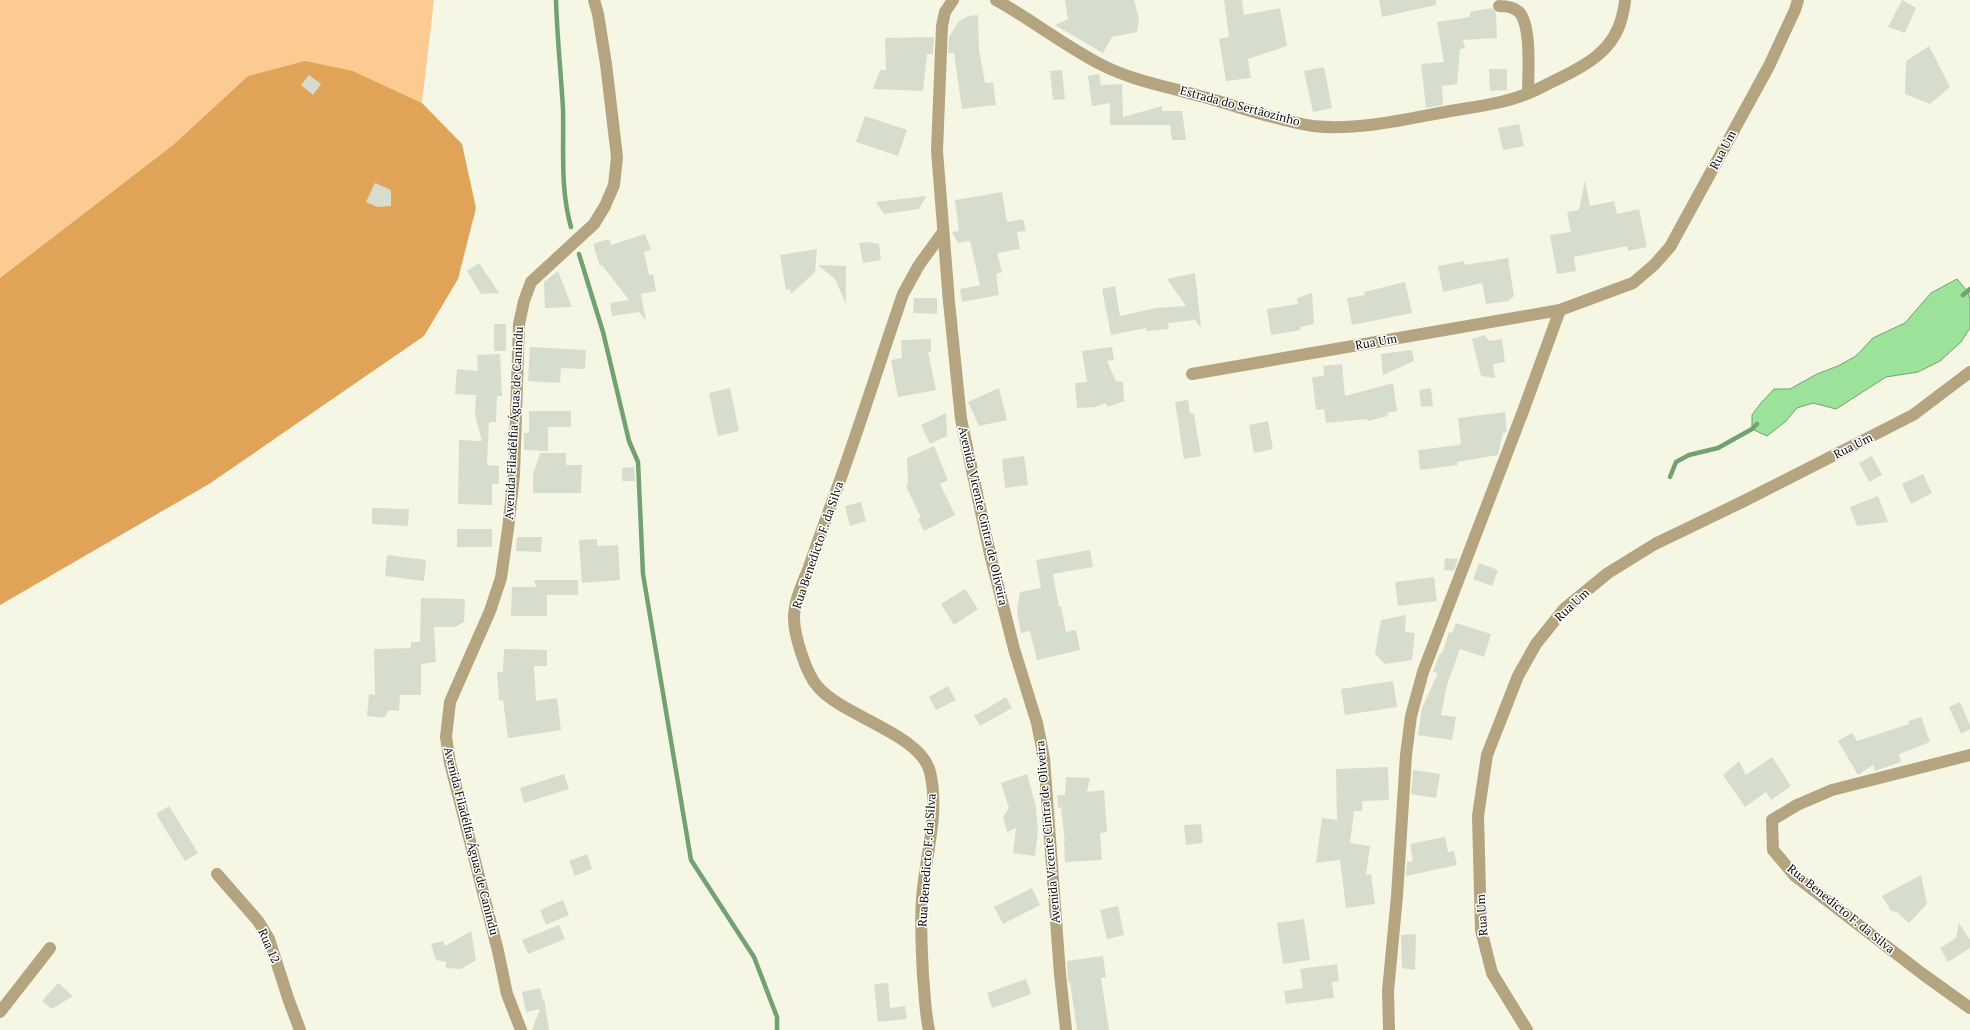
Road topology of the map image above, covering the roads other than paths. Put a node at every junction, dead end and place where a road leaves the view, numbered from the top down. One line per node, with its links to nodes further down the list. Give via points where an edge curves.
1 (594, 0): 18 (street, Avenida Filadélfia Águas de Canindu, via 606,64 617,156 614,185 594,224 531,282 524,301 519,324 514,474 501,578 490,611 450,702 446,737 450,763 507,994)
2 (953, 0): 8 (street, Avenida Vicente Cintra de Oliveira, via 945,12 942,26 939,71 937,151)
3 (996, 0): 7 (street, Estrada do Sertãozinho, via 1103,66 1274,118 1314,126 1348,126 1397,121 1484,105)
4 (1625, 0): 7 (street, Estrada do Sertãozinho, via 1621,22 1605,49 1591,62)
5 (1798, 0): 9 (street, Rua Um, via 1769,66 1670,247 1633,283)
6 (1498, 6): 7 (street, via 1512,8 1523,18 1529,45)
7 (1528, 93)
8 (943, 232): 19 (street, Rua Benedicto F. da Silva, via 919,265 903,294 840,482 799,593 794,617 796,634 808,670 825,696 857,716 892,733 917,750 930,769 935,797 922,899 922,949); 20 (street, Avenida Vicente Cintra de Oliveira, via 961,418 990,554 1014,649 1037,723 1044,758)
9 (1560, 310): 11 (street, Rua Um); 21 (street, via 1423,672 1411,716 1388,991)
10 (1970, 372): 22 (street, Rua Um, via 1913,415 1655,544 1608,573 1564,609 1536,644 1518,676 1487,755 1478,816 1480,930 1492,973)
11 (1192, 374)
12 (1970, 755): 15 (street, Rua Benedicto F. da Silva, via 1832,790 1797,805 1772,820 1773,850 1795,876)
13 (217, 874): 17 (street, Rua 12, via 258,921 269,939)
14 (50, 948): 16 (street)
15 (1970, 1008)
16 (0, 1012)
17 (300, 1030)
18 (521, 1030)
19 (929, 1030)
20 (1066, 1030)
21 (1389, 1030)
22 (1527, 1030)

